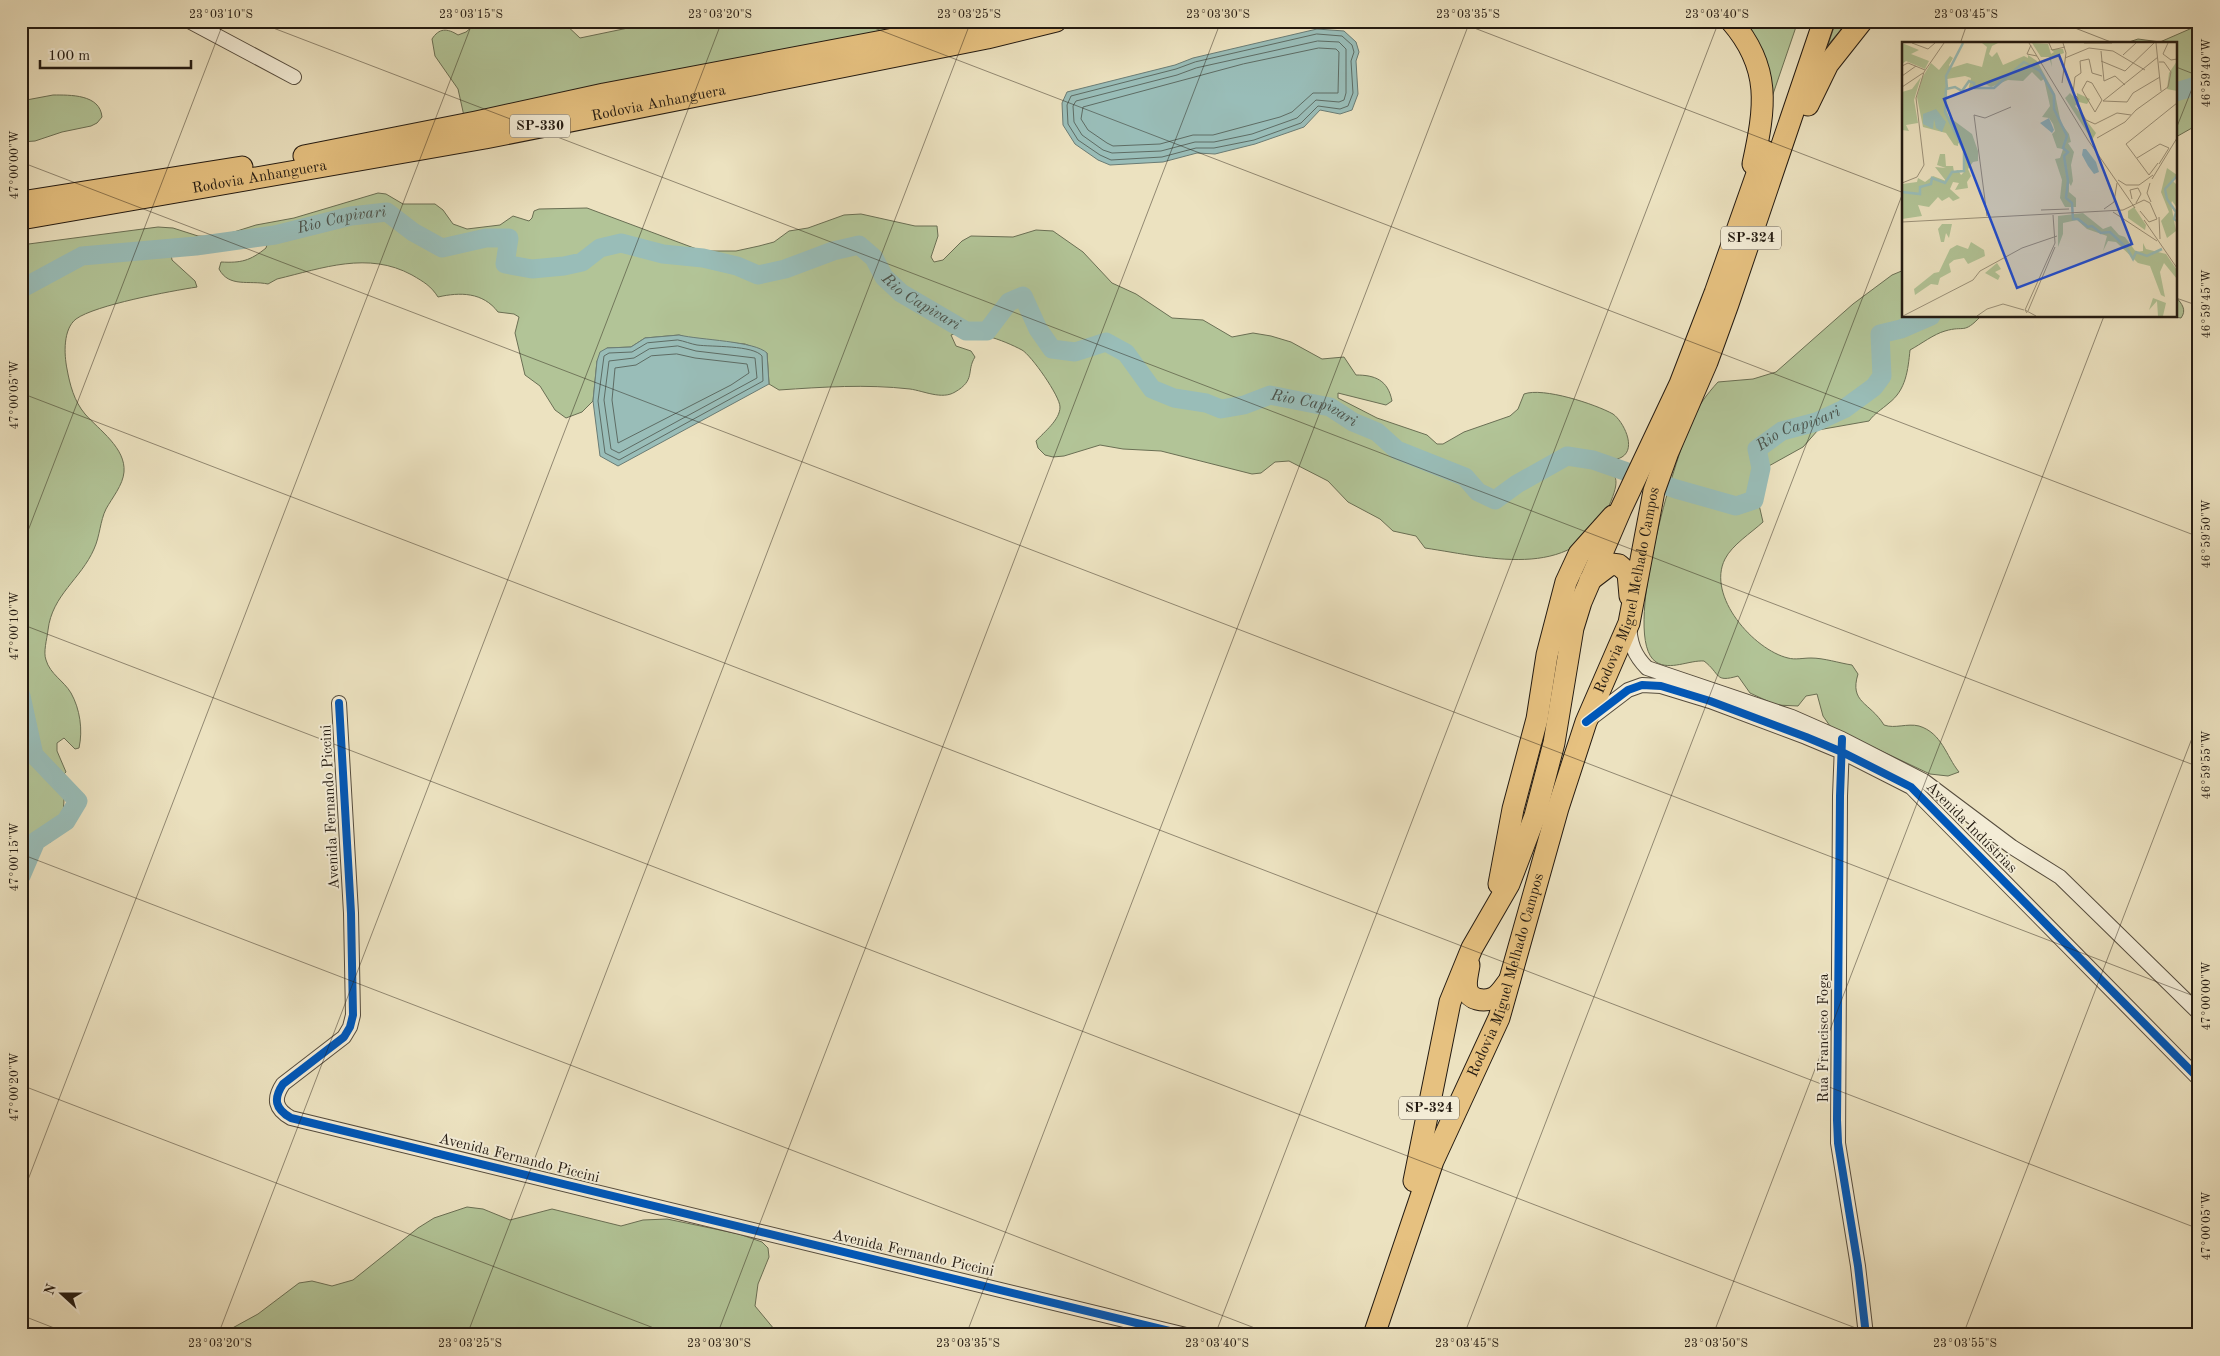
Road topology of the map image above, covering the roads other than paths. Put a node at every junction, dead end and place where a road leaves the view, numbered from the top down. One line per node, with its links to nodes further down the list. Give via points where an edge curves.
1 (189, 21): 8 (street)
2 (988, 21): 9 (highway, Rodovia Anhanguera / SP-330, via 633,88 276,161)
3 (1056, 21): 10 (highway, Rodovia Anhanguera / SP-330, via 959,44 485,138)
4 (1731, 21): 11 (highway, via 1752,51 1763,89 1763,116)
5 (1810, 21): 11 (highway, Rodovia Miguel Melhado Campos / SP-324)
6 (1824, 21): 11 (highway, Rodovia Miguel Melhado Campos / SP-324)
7 (1862, 21): 11 (highway, via 1822,74)
8 (294, 77)
9 (21, 202)
10 (21, 219)
11 (1748, 221): 12 (highway, Rodovia Miguel Melhado Campos / SP-324, via 1707,362)
12 (1659, 448): 13 (highway, Rodovia Miguel Melhado Campos / SP-324); 15 (highway, Rodovia Miguel Melhado Campos / SP-324)
13 (1624, 504): 14 (highway, Rodovia Miguel Melhado Campos / SP-324); 19 (highway, via 1579,554 1566,582 1547,655 1529,754 1513,809)
14 (1590, 580): 15 (highway, via 1611,564 1626,570 1630,578); 19 (highway, Rodovia Miguel Melhado Campos / SP-324, via 1573,628 1554,743 1535,816)
15 (1629, 623): 17 (highway, Rodovia Miguel Melhado Campos / SP-324); 18 (street, Avenida Indústrias, via 1632,647 1637,659 1647,668 1792,717)
16 (339, 702): 25 (street, Avenida Fernando Piccini, via 351,913 353,1015 344,1036 283,1084 277,1093 276,1103 280,1112 291,1118)
17 (1586, 722): 18 (street, Avenida Indústrias, via 1628,690 1652,684); 21 (highway, Rodovia Miguel Melhado Campos / SP-324)
18 (1842, 746): 22 (street, Avenida Indústrias, via 1924,781 2012,847 2060,877); 23 (street, Avenida Indústrias, via 1910,787); 27 (street, Rua Francisco Foga, via 1838,1143)
19 (1494, 914): 20 (highway, Rodovia Miguel Melhado Campos / SP-324)
20 (1472, 948): 21 (highway, via 1466,986 1470,995 1480,1000 1494,998); 24 (highway, Rodovia Miguel Melhado Campos / SP-324, via 1444,1027)
21 (1509, 980): 24 (highway, Rodovia Miguel Melhado Campos / SP-324, via 1499,1018 1433,1161)
22 (2199, 1013)
23 (2199, 1079)
24 (1394, 1272): 26 (highway, Rodovia Miguel Melhado Campos / SP-324)
25 (1186, 1335)
26 (1374, 1335)
27 (1866, 1335)

